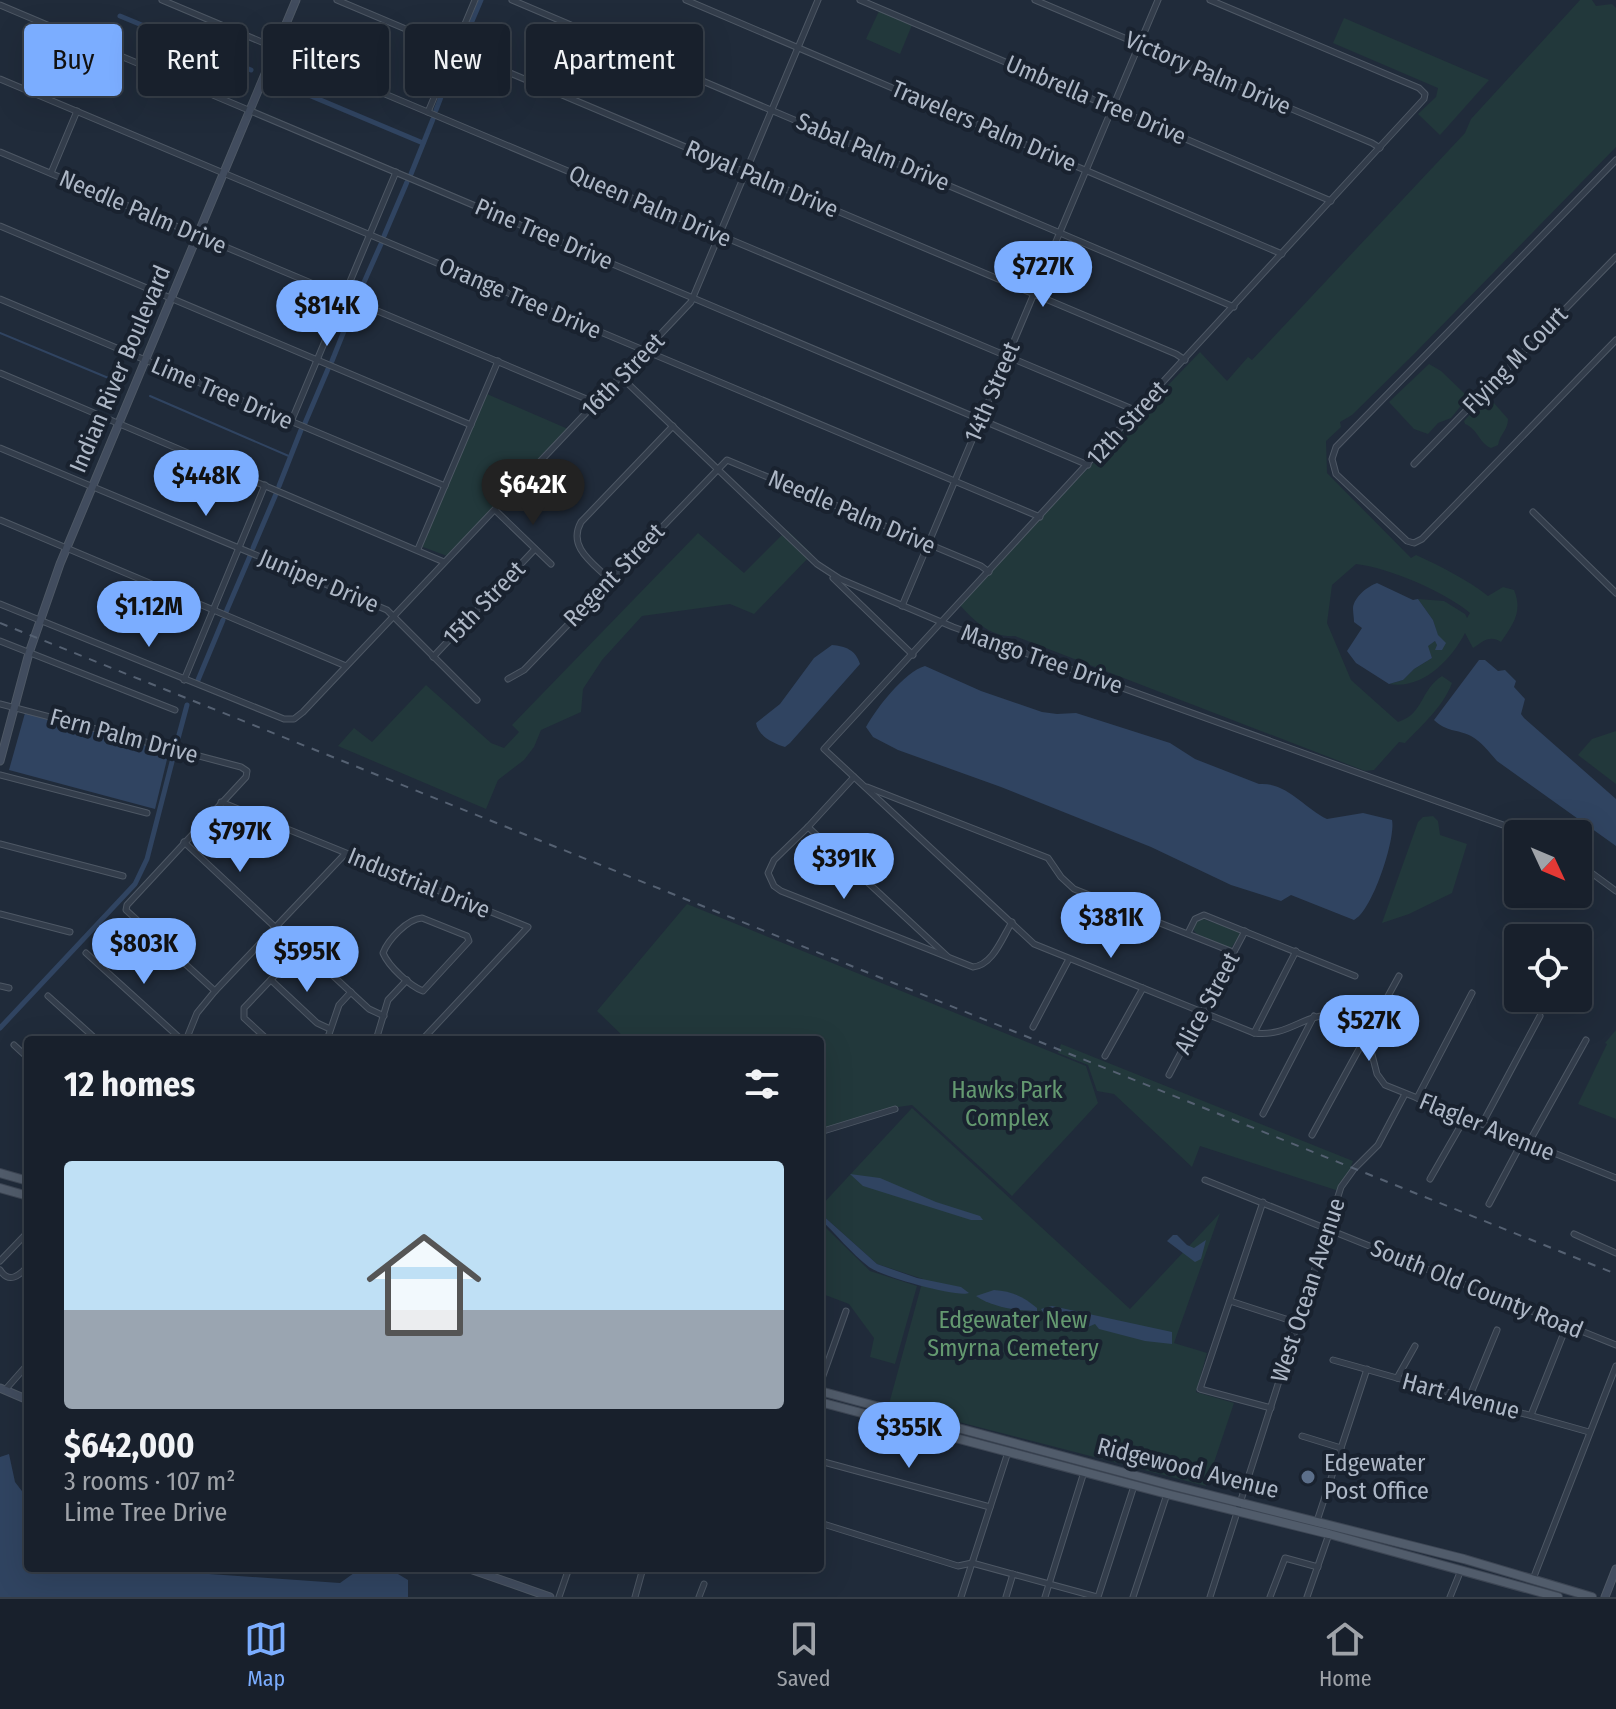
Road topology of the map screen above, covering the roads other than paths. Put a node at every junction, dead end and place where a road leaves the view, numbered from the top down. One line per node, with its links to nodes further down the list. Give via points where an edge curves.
1 (162, 0): 16 (street, Queen Palm Drive)
2 (296, 0): 13 (main road, Indian River Boulevard)
3 (337, 0): 15 (street, Royal Palm Drive)
4 (475, 0): 14 (street)
5 (512, 0): 25 (street, Sabal Palm Drive)
6 (686, 0): 18 (street, Travelers Palm Drive)
7 (818, 0): 18 (street, 16th Street)
8 (860, 0): 24 (street, Umbrella Tree Drive)
9 (1035, 0): 17 (street, Victory Palm Drive)
10 (1158, 0): 17 (street, 14th Street)
11 (1210, 0): 29 (street, 12th Street, via 1419,88 1425,94 1421,104)
12 (0, 5): 27 (street, Pine Tree Drive)
13 (286, 24)
14 (464, 24)
15 (405, 28)
16 (263, 43)
17 (1139, 44): 24 (street, 14th Street); 29 (street, Victory Palm Drive)
18 (799, 48): 25 (street, 16th Street); 32 (street, Travelers Palm Drive)
19 (510, 72): 36 (street, Royal Palm Drive)
20 (0, 79): 26 (street, Orange Tree Drive)
21 (263, 80): 27 (main road, Indian River Boulevard)
22 (389, 96): 28 (street, Queen Palm Drive)
23 (434, 96): 28 (street)
24 (1113, 107): 32 (street, 14th Street); 37 (street, Umbrella Tree Drive)
25 (773, 110): 36 (street, 16th Street); 39 (street, Sabal Palm Drive)
26 (77, 111): 34 (street); 35 (street, Orange Tree Drive)
27 (250, 111): 33 (street, Pine Tree Drive); 35 (main road, Indian River Boulevard)
28 (428, 112): 42 (street, Queen Palm Drive)
29 (1380, 148): 37 (street, 12th Street)
30 (0, 152): 34 (street, Needle Palm Drive)
31 (1616, 160): 51 (street, via 1336,447 1336,474 1414,543)
32 (1086, 169): 39 (street, 14th Street); 43 (street, Travelers Palm Drive)
33 (396, 172): 40 (street); 47 (street, Pine Tree Drive)
34 (51, 173): 41 (street, Needle Palm Drive)
35 (224, 173): 40 (street, Orange Tree Drive); 41 (main road, Indian River Boulevard)
36 (746, 173): 42 (street, 16th Street); 45 (street, Royal Palm Drive)
37 (1331, 201): 43 (street, 12th Street)
38 (0, 226): 48 (street)
39 (1060, 231): 45 (street, 14th Street); 50 (street, Sabal Palm Drive)
40 (370, 234): 46 (street); 52 (street, Orange Tree Drive)
41 (198, 235): 46 (street, Needle Palm Drive); 48 (main road, Indian River Boulevard)
42 (720, 235): 47 (street, 16th Street); 53 (street, Queen Palm Drive)
43 (1282, 254): 50 (street, 12th Street)
44 (1616, 257): 68 (street, Flying M Court)
45 (1034, 294): 53 (street, 14th Street); 55 (street, Royal Palm Drive)
46 (344, 297): 54 (street); 57 (street, Needle Palm Drive)
47 (693, 297): 52 (street, 16th Street); 62 (street, Pine Tree Drive)
48 (171, 298): 54 (street); 56 (main road, Indian River Boulevard)
49 (0, 299): 56 (street, Lime Tree Drive)
50 (1234, 307): 55 (street, 12th Street)
51 (1616, 340)
52 (646, 351): 59 (street, 16th Street); 71 (street, Orange Tree Drive)
53 (1007, 357): 61 (street, Queen Palm Drive); 62 (street, 14th Street)
54 (318, 360): 63 (street); 65 (street)
55 (1185, 360): 61 (street, 12th Street)
56 (145, 361): 63 (street, Lime Tree Drive); 64 (main road, Indian River Boulevard)
57 (498, 361): 60 (street, Needle Palm Drive); 65 (street)
58 (0, 373): 64 (street)
59 (621, 377): 60 (street, 16th Street); 66 (street, Mango Tree Drive)
60 (596, 403): 75 (street, 16th Street)
61 (1136, 413): 69 (street, 12th Street)
62 (981, 419): 69 (street, Pine Tree Drive); 71 (street, 14th Street)
63 (291, 422): 74 (street, Lime Tree Drive)
64 (119, 423): 72 (street); 73 (main road, Indian River Boulevard)
65 (471, 425): 74 (street)
66 (673, 426): 70 (street, Mango Tree Drive); 88 (street, via 577,530 579,550)
67 (0, 448): 73 (street, Juniper Drive)
68 (1414, 464)
69 (1088, 465): 77 (street, 12th Street)
70 (717, 468): 79 (street, Needle Palm Drive, via 731,460); 86 (street, Mango Tree Drive); 88 (street, Regent Street)
71 (954, 481): 77 (street, Orange Tree Drive); 79 (street, 14th Street)
72 (265, 485): 80 (street); 82 (street)
73 (92, 486): 80 (street, Juniper Drive); 81 (main road, Indian River Boulevard)
74 (445, 486): 82 (street)
75 (495, 510): 83 (street); 84 (street, 16th Street)
76 (1533, 512): 89 (street)
77 (1040, 517): 87 (street, 12th Street)
78 (0, 520): 81 (street)
79 (928, 544): 87 (street, Needle Palm Drive); 91 (street, 14th Street)
80 (239, 547): 92 (street); 93 (street, Juniper Drive)
81 (67, 548): 92 (street); 94 (main road, Indian River Boulevard)
82 (418, 549): 84 (street)
83 (535, 549): 85 (street); 99 (street, 15th Street)
84 (444, 562): 93 (street, 16th Street)
85 (551, 564)
86 (827, 572): 91 (street, Mango Tree Drive); 98 (street)
87 (989, 572): 95 (street, 12th Street)
88 (610, 580): 101 (street, Regent Street, via 524,670)
89 (1616, 593)
90 (0, 604): 94 (street)
91 (902, 606): 95 (street, Mango Tree Drive)
92 (212, 610): 100 (street); 102 (street)
93 (394, 616): 99 (street, Juniper Drive); 100 (street, 16th Street)
94 (41, 620): 97 (main road, Indian River Boulevard); 102 (street)
95 (942, 623): 98 (street, 12th Street); 113 (street, Mango Tree Drive)
96 (0, 641): 97 (street)
97 (29, 653): 105 (main road, Indian River Boulevard); 106 (street)
98 (913, 655): 109 (street, 12th Street, via 824,749)
99 (433, 657): 103 (street, Juniper Drive)
100 (346, 666): 102 (street, 16th Street, via 294,719)
101 (508, 679)
102 (184, 680)
103 (477, 700)
104 (0, 704): 105 (street, Fern Palm Drive)
105 (14, 708): 107 (main road, Indian River Boulevard); 111 (street, Fern Palm Drive, via 247,771)
106 (175, 710)
107 (0, 761)
108 (0, 775): 112 (street)
109 (854, 777): 110 (street); 114 (street)
110 (864, 786): 122 (street); 126 (street, via 1048,858 1074,889)
111 (221, 802): 115 (street); 117 (street, Industrial Drive)
112 (147, 813)
113 (1504, 825)
114 (808, 827): 130 (street); 130 (street, via 774,860 768,873 774,886)
115 (184, 842): 123 (street); 139 (street, via 126,910)
116 (0, 844): 119 (street)
117 (346, 853): 123 (street); 157 (street, Industrial Drive, via 528,927)
118 (1592, 873): 120 (street)
119 (123, 876)
120 (1616, 891)
121 (0, 914): 125 (street)
122 (1012, 922): 130 (street, via 985,963 973,967); 131 (street, via 1034,944)
123 (275, 927): 139 (street)
124 (1245, 931): 126 (street, via 1204,915 1195,919); 127 (street); 128 (street, Alice Street)
125 (70, 932)
126 (1188, 933): 128 (street)
127 (1296, 951): 132 (street); 149 (street)
128 (1233, 952): 143 (street, Alice Street)
129 (86, 953): 152 (street)
130 (951, 959)
131 (1069, 959): 138 (street); 147 (street)
132 (1355, 976)
133 (1399, 976): 150 (street)
134 (271, 980): 140 (street, via 304,949); 148 (street); 154 (street, via 243,1013)
135 (407, 980): 135 (street, via 426,989 467,945 467,936 422,918 410,921 383,953); 145 (street, via 392,994)
136 (0, 986): 137 (street)
137 (9, 988)
138 (1143, 988): 143 (street); 161 (street)
139 (215, 991): 153 (street)
140 (351, 992): 145 (street); 148 (street, via 339,1005)
141 (1472, 993): 164 (street)
142 (48, 996): 151 (street)
143 (1203, 1012): 149 (street); 162 (street, Alice Street)
144 (1315, 1015): 149 (street, via 1274,1032); 150 (street, via 1343,1019); 166 (street)
145 (384, 1016): 156 (street)
146 (1540, 1016): 168 (street)
147 (1033, 1027)
148 (330, 1029): 155 (street)
149 (1254, 1033)
150 (1367, 1035): 163 (street, Flagler Avenue, via 1380,1081); 170 (street)
151 (93, 1036)
152 (179, 1036)
153 (186, 1036)
154 (264, 1036)
155 (328, 1036)
156 (377, 1036)
157 (426, 1036)
158 (1586, 1040): 171 (street)
159 (14, 1045): 160 (street)
160 (24, 1054)
161 (1105, 1056)
162 (1169, 1075)
163 (1405, 1094): 164 (street, Flagler Avenue); 181 (street, West Ocean Avenue, via 1384,1137 1341,1187)
164 (1417, 1098): 167 (street, Flagler Avenue)
165 (895, 1109): 169 (street)
166 (1263, 1114)
167 (1465, 1117): 168 (street, Flagler Avenue); 174 (street)
168 (1482, 1124): 171 (street, Flagler Avenue)
169 (824, 1131)
170 (1312, 1135)
171 (1525, 1143): 173 (street, Flagler Avenue); 180 (street)
172 (0, 1173): 175 (main road)
173 (1616, 1178)
174 (1430, 1179)
175 (24, 1180)
176 (1205, 1180): 179 (street, South Old County Road)
177 (0, 1188): 178 (main road)
178 (24, 1195)
179 (1263, 1201): 181 (street, South Old County Road); 188 (street)
180 (1489, 1204)
181 (1328, 1229): 190 (street, West Ocean Avenue); 191 (street, South Old County Road)
182 (1574, 1234): 184 (street)
183 (24, 1236): 185 (street)
184 (1616, 1253)
185 (0, 1261)
186 (0, 1270): 187 (street, via 11,1278)
187 (24, 1270)
188 (1230, 1301): 190 (street); 208 (street, via 1200,1389)
189 (846, 1311): 199 (street)
190 (1298, 1323): 208 (street, West Ocean Avenue)
191 (1567, 1325): 193 (street, South Old County Road); 209 (street)
192 (1497, 1330): 204 (street)
193 (1616, 1345)
194 (1415, 1346): 200 (street)
195 (1333, 1360): 198 (street, Hart Avenue)
196 (1616, 1366): 211 (street)
197 (24, 1368): 201 (street)
198 (1367, 1369): 200 (street, Hart Avenue); 214 (street)
199 (824, 1373)
200 (1397, 1378): 204 (street, Hart Avenue)
201 (3, 1389): 203 (main road)
202 (824, 1392): 207 (main road, Ridgewood Avenue)
203 (24, 1398)
204 (1469, 1398): 209 (street, Hart Avenue)
205 (824, 1401): 207 (main road)
206 (824, 1403): 210 (main road, Ridgewood Avenue)
207 (883, 1408): 213 (main road, Ridgewood Avenue)
208 (1271, 1408): 221 (street, West Ocean Avenue)
209 (1531, 1415): 211 (street, Hart Avenue)
210 (931, 1431): 213 (main road, via 994,1444); 215 (main road, Ridgewood Avenue)
211 (1589, 1432): 241 (street)
212 (1302, 1436): 214 (street)
213 (1003, 1440): 216 (main road, Ridgewood Avenue)
214 (1341, 1448): 224 (street)
215 (1010, 1452): 216 (main road); 218 (main road, Ridgewood Avenue); 222 (street)
216 (1075, 1459): 221 (main road, Ridgewood Avenue)
217 (824, 1462): 222 (street)
218 (1084, 1472): 219 (main road, Ridgewood Avenue); 239 (street)
219 (1134, 1486): 220 (main road, Ridgewood Avenue); 249 (street)
220 (1167, 1494): 223 (main road, Ridgewood Avenue); 250 (street)
221 (1240, 1502): 223 (street, West Ocean Avenue); 224 (main road, Ridgewood Avenue)
222 (990, 1507): 229 (street)
223 (1237, 1512): 226 (main road, Ridgewood Avenue); 251 (street, West Ocean Avenue)
224 (1317, 1521): 228 (main road, Ridgewood Avenue)
225 (824, 1524): 229 (street, via 958,1566)
226 (1329, 1534): 227 (main road, Ridgewood Avenue); 230 (street)
227 (1364, 1543): 228 (main road); 231 (main road, Ridgewood Avenue)
228 (1416, 1547): 241 (main road, Ridgewood Avenue)
229 (972, 1563): 237 (street); 246 (street)
230 (1318, 1567): 252 (street, via 1285,1558); 253 (street)
231 (1461, 1569): 241 (main road, Ridgewood Avenue); 254 (street)
232 (1616, 1569): 257 (main road)
233 (477, 1572): 238 (main road)
234 (495, 1572): 238 (street)
235 (568, 1572): 243 (street)
236 (642, 1572): 244 (street)
237 (1013, 1574): 239 (street); 247 (street)
238 (493, 1578): 242 (main road)
239 (1049, 1583): 248 (street); 249 (street)
240 (704, 1584): 245 (street)
241 (1529, 1585): 255 (main road, Ridgewood Avenue); 256 (main road, Ridgewood Avenue)
242 (550, 1597)
243 (559, 1597)
244 (635, 1597)
245 (699, 1597)
246 (961, 1597)
247 (1006, 1597)
248 (1045, 1597)
249 (1098, 1597)
250 (1133, 1597)
251 (1210, 1597)
252 (1270, 1597)
253 (1307, 1597)
254 (1450, 1597)
255 (1558, 1597)
256 (1592, 1597)
257 (1605, 1597)

